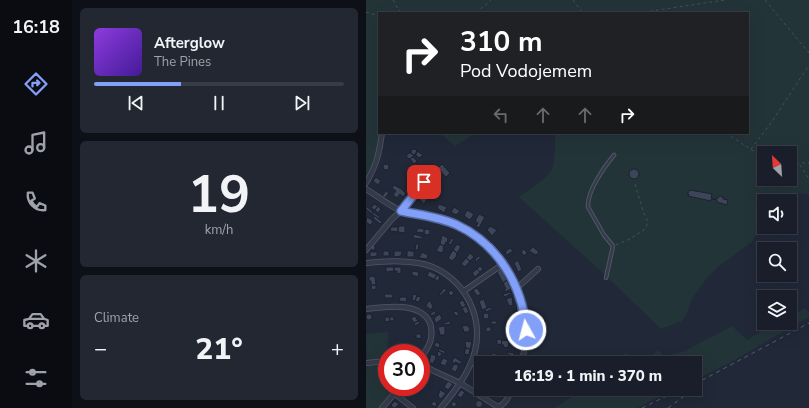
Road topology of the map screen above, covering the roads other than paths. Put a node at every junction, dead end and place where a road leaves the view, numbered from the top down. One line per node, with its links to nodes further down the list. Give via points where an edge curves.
1 (382, 134): 4 (street, via 379,155)
2 (614, 155): 11 (lane, via 605,165 588,202 588,207 613,246)
3 (432, 173): 6 (street)
4 (366, 183)
5 (366, 189): 6 (street)
6 (401, 211): 7 (street); 9 (street, via 440,218 469,231 489,247)
7 (366, 250)
8 (366, 263): 13 (street, via 406,262 426,265 447,275)
9 (503, 264): 12 (street); 13 (street)
10 (538, 269): 12 (street)
11 (606, 278)
12 (517, 288): 16 (street, via 526,324)
13 (464, 291): 20 (street, via 476,317 477,337 473,359)
14 (366, 309): 15 (street, via 415,310 425,316 430,324 432,333)
15 (429, 344)
16 (523, 356)
17 (378, 362): 18 (street)
18 (366, 363)
19 (430, 369): 20 (street)
20 (460, 382): 21 (street); 28 (street)
21 (474, 391)
22 (393, 396): 26 (street)
23 (398, 396): 27 (street)
24 (481, 396): 25 (street, via 498,407)
25 (508, 396)
26 (382, 408)
27 (413, 408)
28 (441, 408)

